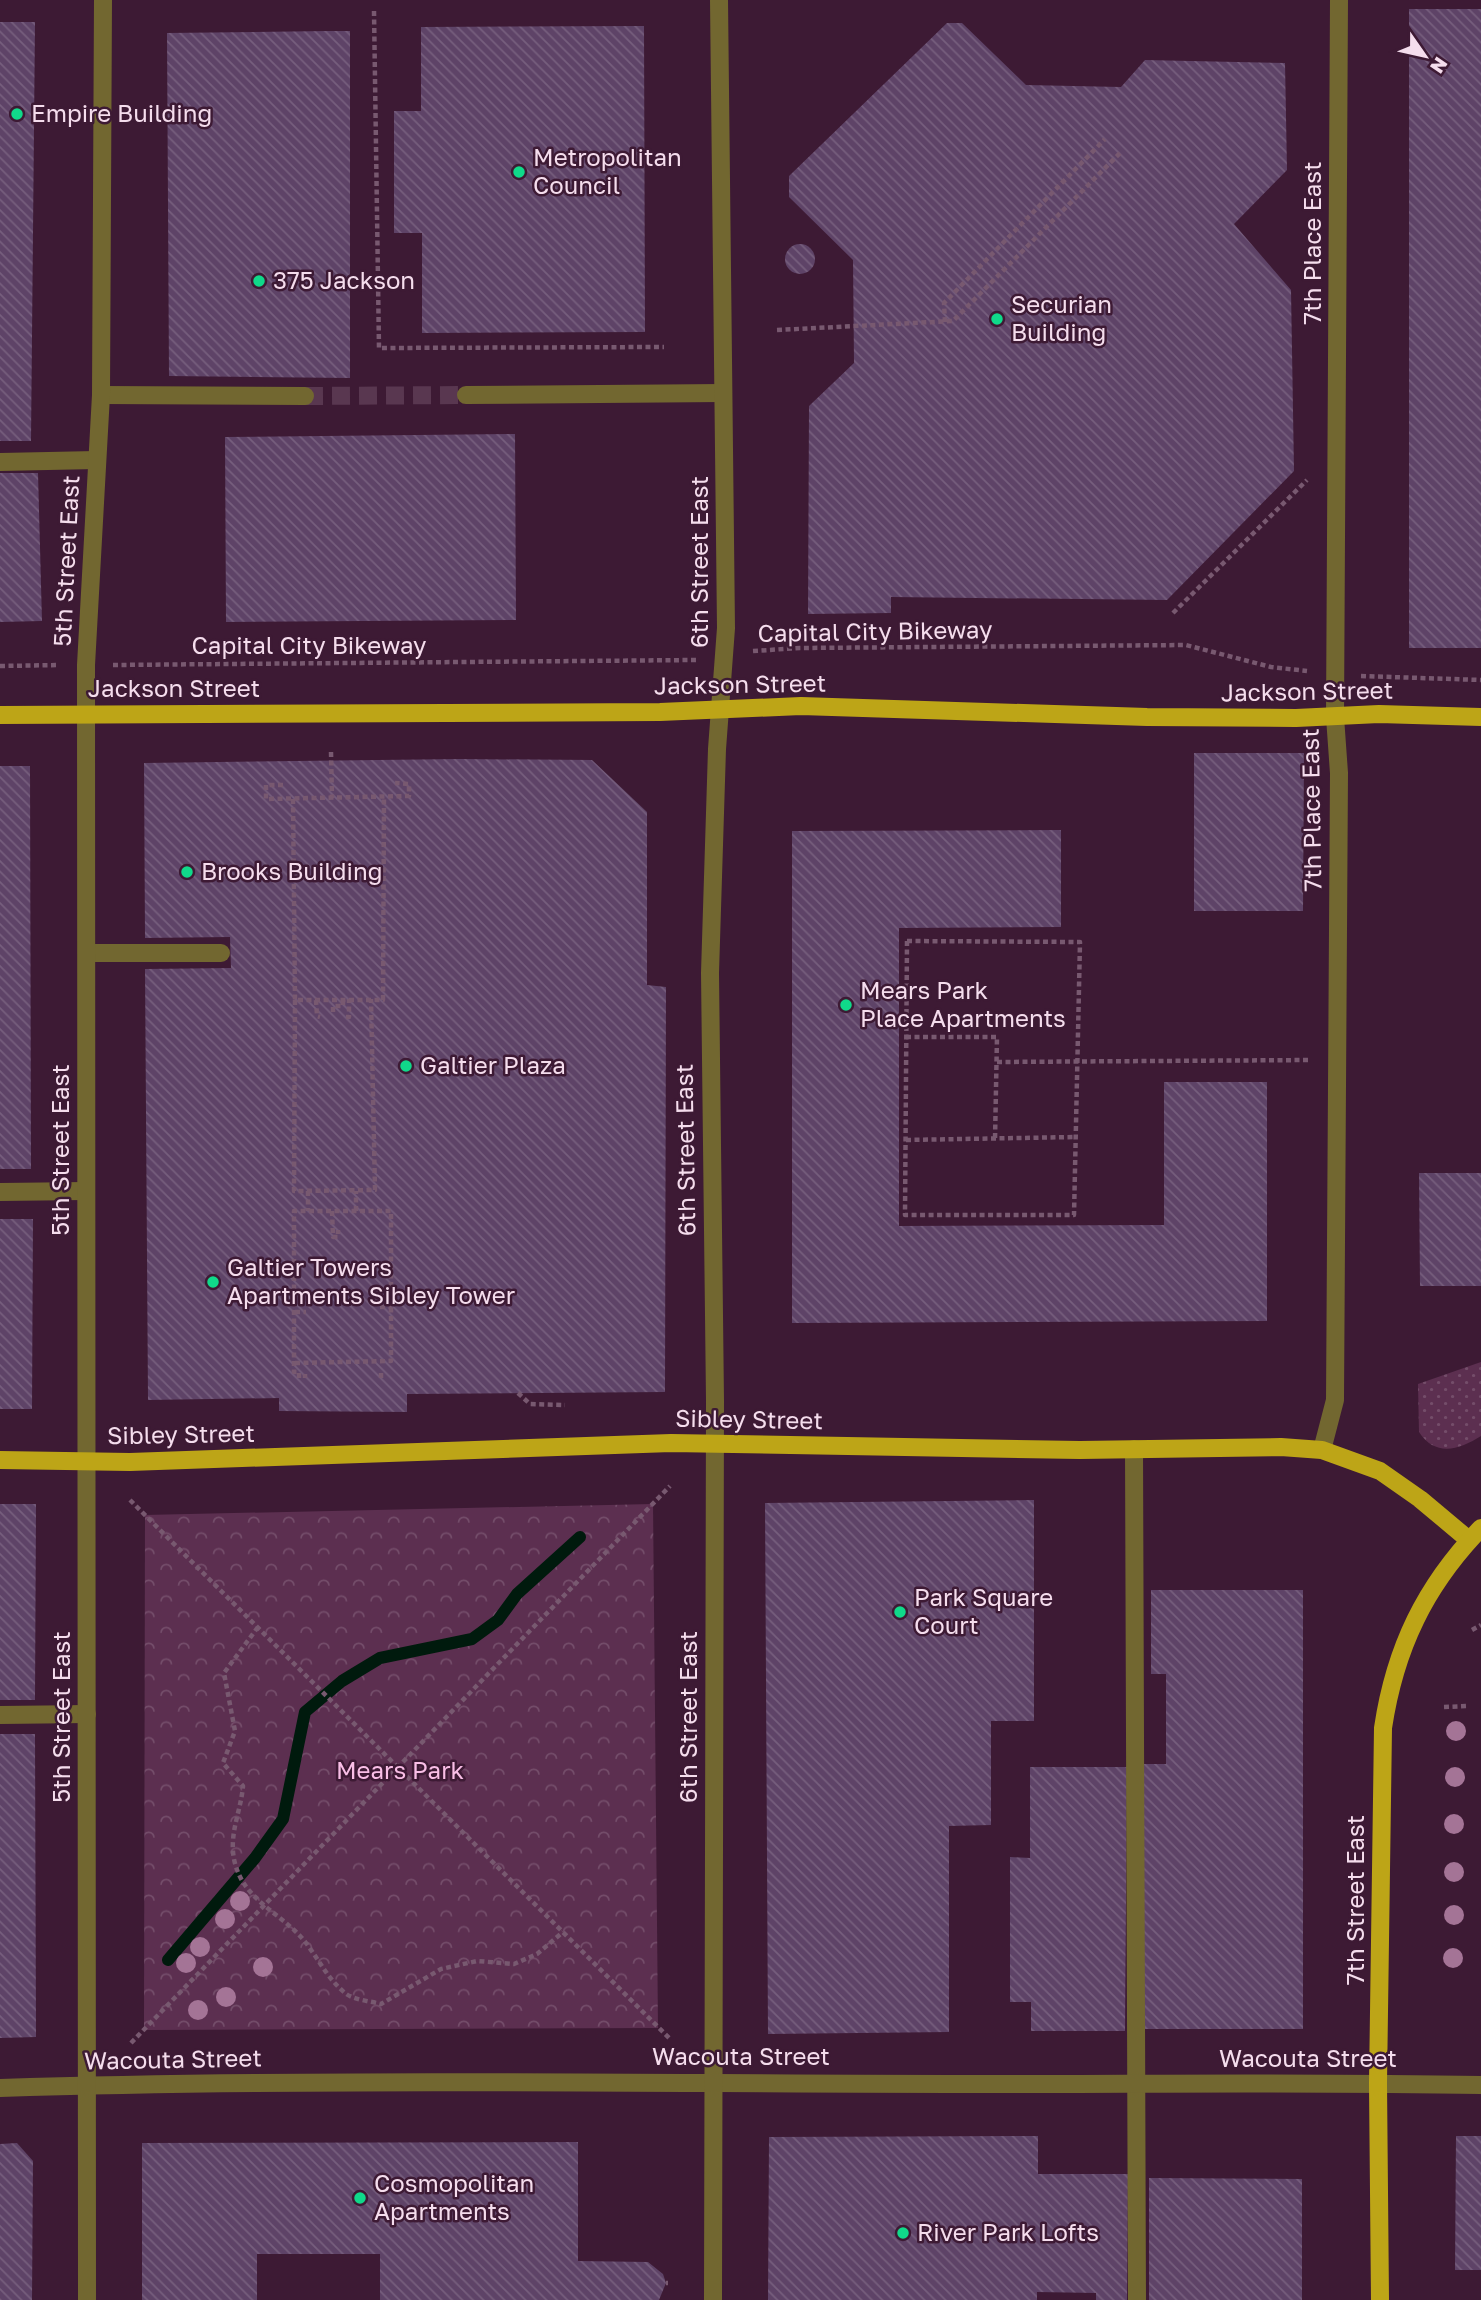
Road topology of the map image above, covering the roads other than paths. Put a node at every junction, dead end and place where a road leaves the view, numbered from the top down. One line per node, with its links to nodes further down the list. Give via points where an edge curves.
1 (103, 0): 5 (street, 5th Street East)
2 (719, 0): 4 (street, 6th Street East)
3 (1339, 0): 13 (street, 7th Place East)
4 (723, 393): 6 (street); 10 (street, 6th Street East, via 725,656)
5 (101, 394): 7 (street); 8 (street, 5th Street East)
6 (466, 395)
7 (305, 396)
8 (96, 460): 9 (street); 11 (street, 5th Street East)
9 (0, 461)
10 (721, 708): 11 (main road, Jackson Street); 13 (main road, Jackson Street); 19 (street, 6th Street East, via 710,1014)
11 (87, 714): 12 (main road, Jackson Street); 15 (street, 5th Street East)
12 (0, 715)
13 (1335, 717): 14 (main road, Jackson Street); 21 (street, 7th Place East, via 1339,773 1335,1400)
14 (1481, 717)
15 (87, 953): 16 (street); 17 (street, 5th Street East)
16 (221, 953)
17 (85, 1191): 18 (street); 23 (street, 5th Street East)
18 (0, 1192)
19 (715, 1445): 20 (main road, Sibley Street); 23 (main road, Sibley Street); 27 (street, 6th Street East)
20 (1134, 1449): 21 (main road, Sibley Street); 28 (street)
21 (1322, 1450): 24 (main road, Sibley Street, via 1391,1477)
22 (0, 1460): 23 (main road, Sibley Street)
23 (87, 1461): 26 (street, 5th Street East)
24 (1475, 1534): 29 (main road, 7th Street East, via 1425,1599 1399,1661 1387,1706 1381,1755)
25 (0, 1714): 26 (street)
26 (87, 1714): 30 (street, 5th Street East)
27 (713, 2081): 28 (street, Wacouta Street); 30 (street, Wacouta Street); 34 (street, 6th Street East)
28 (1135, 2083): 29 (street, Wacouta Street); 35 (street)
29 (1378, 2083): 31 (street, Wacouta Street); 36 (main road, 7th Street East)
30 (87, 2085): 32 (street, Wacouta Street); 33 (street, 5th Street East)
31 (1481, 2085)
32 (0, 2088)
33 (87, 2300)
34 (713, 2300)
35 (1137, 2300)
36 (1380, 2300)

